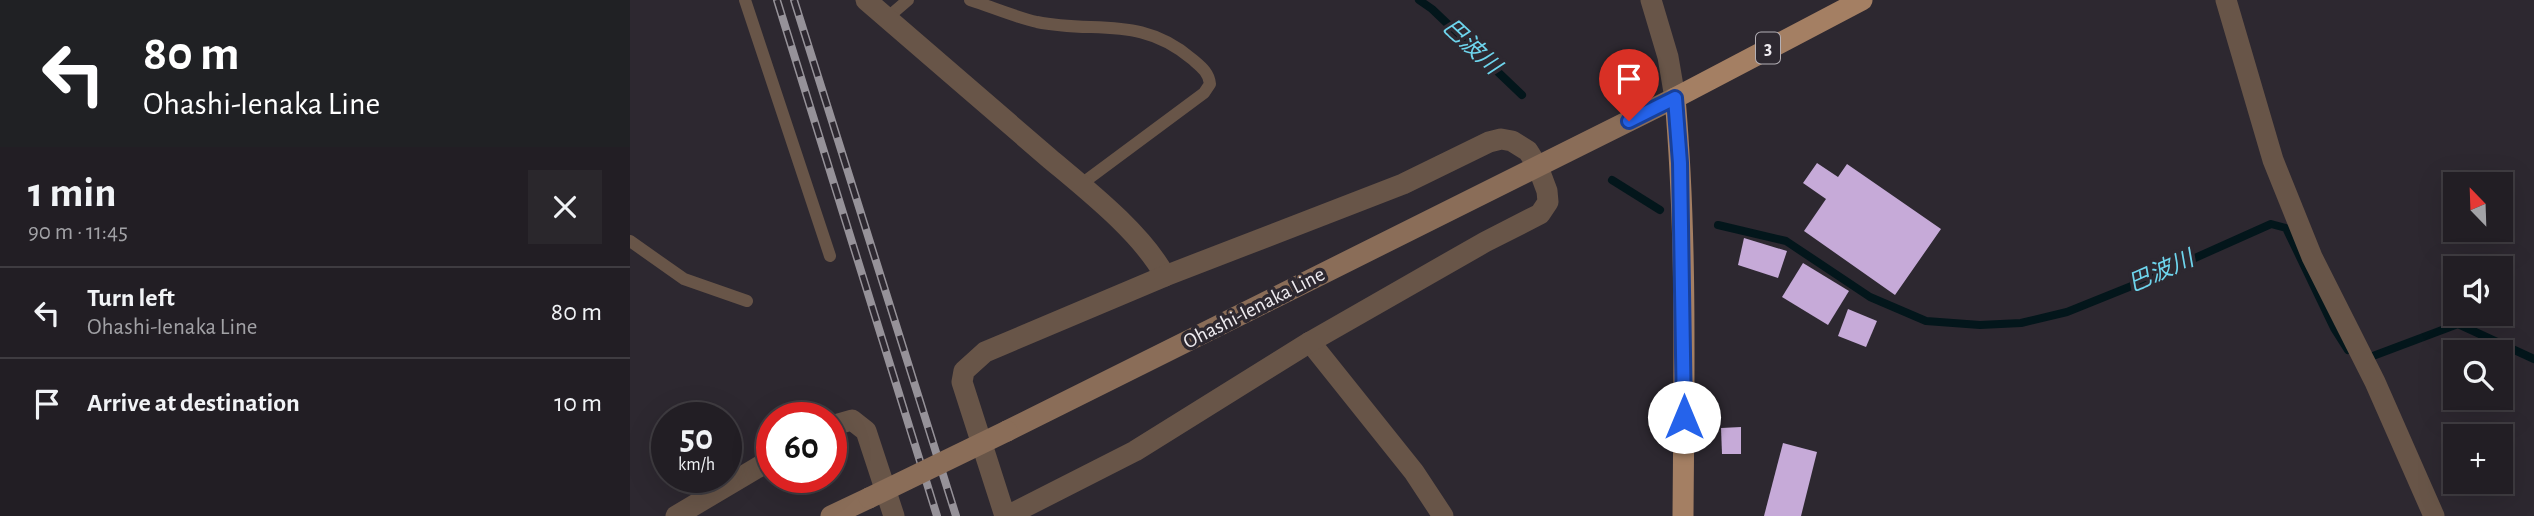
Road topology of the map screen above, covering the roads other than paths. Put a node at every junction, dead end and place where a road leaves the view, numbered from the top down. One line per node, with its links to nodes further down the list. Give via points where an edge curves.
1 (745, 0): 13 (lane)
2 (866, 0): 8 (street)
3 (908, 0): 8 (lane)
4 (970, 0): 11 (lane, via 1038,22 1139,30 1185,53 1209,75 1204,93)
5 (1651, 0): 9 (street)
6 (1862, 0): 9 (main road, 3)
7 (2226, 0): 25 (street, via 2273,160 2312,257 2375,382)
8 (887, 18): 11 (street)
9 (1675, 98): 10 (main road, Ohashi-Ienaka Line); 24 (main road, via 1684,305)
10 (1538, 167): 14 (street, via 1528,150 1512,141 1489,142 1403,184); 16 (street, via 1548,202 1540,214); 20 (main road, Ohashi-Ienaka Line, bridge)
11 (1080, 185): 14 (street, via 1156,259)
12 (630, 241): 15 (lane, via 684,279)
13 (830, 256)
14 (1165, 276): 22 (street, via 985,352 964,371 962,382)
15 (747, 301)
16 (1310, 342): 22 (street, via 1135,451); 23 (street, via 1414,472)
17 (847, 421): 21 (street, via 852,420 866,431)
18 (756, 468): 19 (street)
19 (676, 516)
20 (831, 516)
21 (894, 516)
22 (1006, 516)
23 (1443, 516)
24 (1683, 516)
25 (2434, 516)

